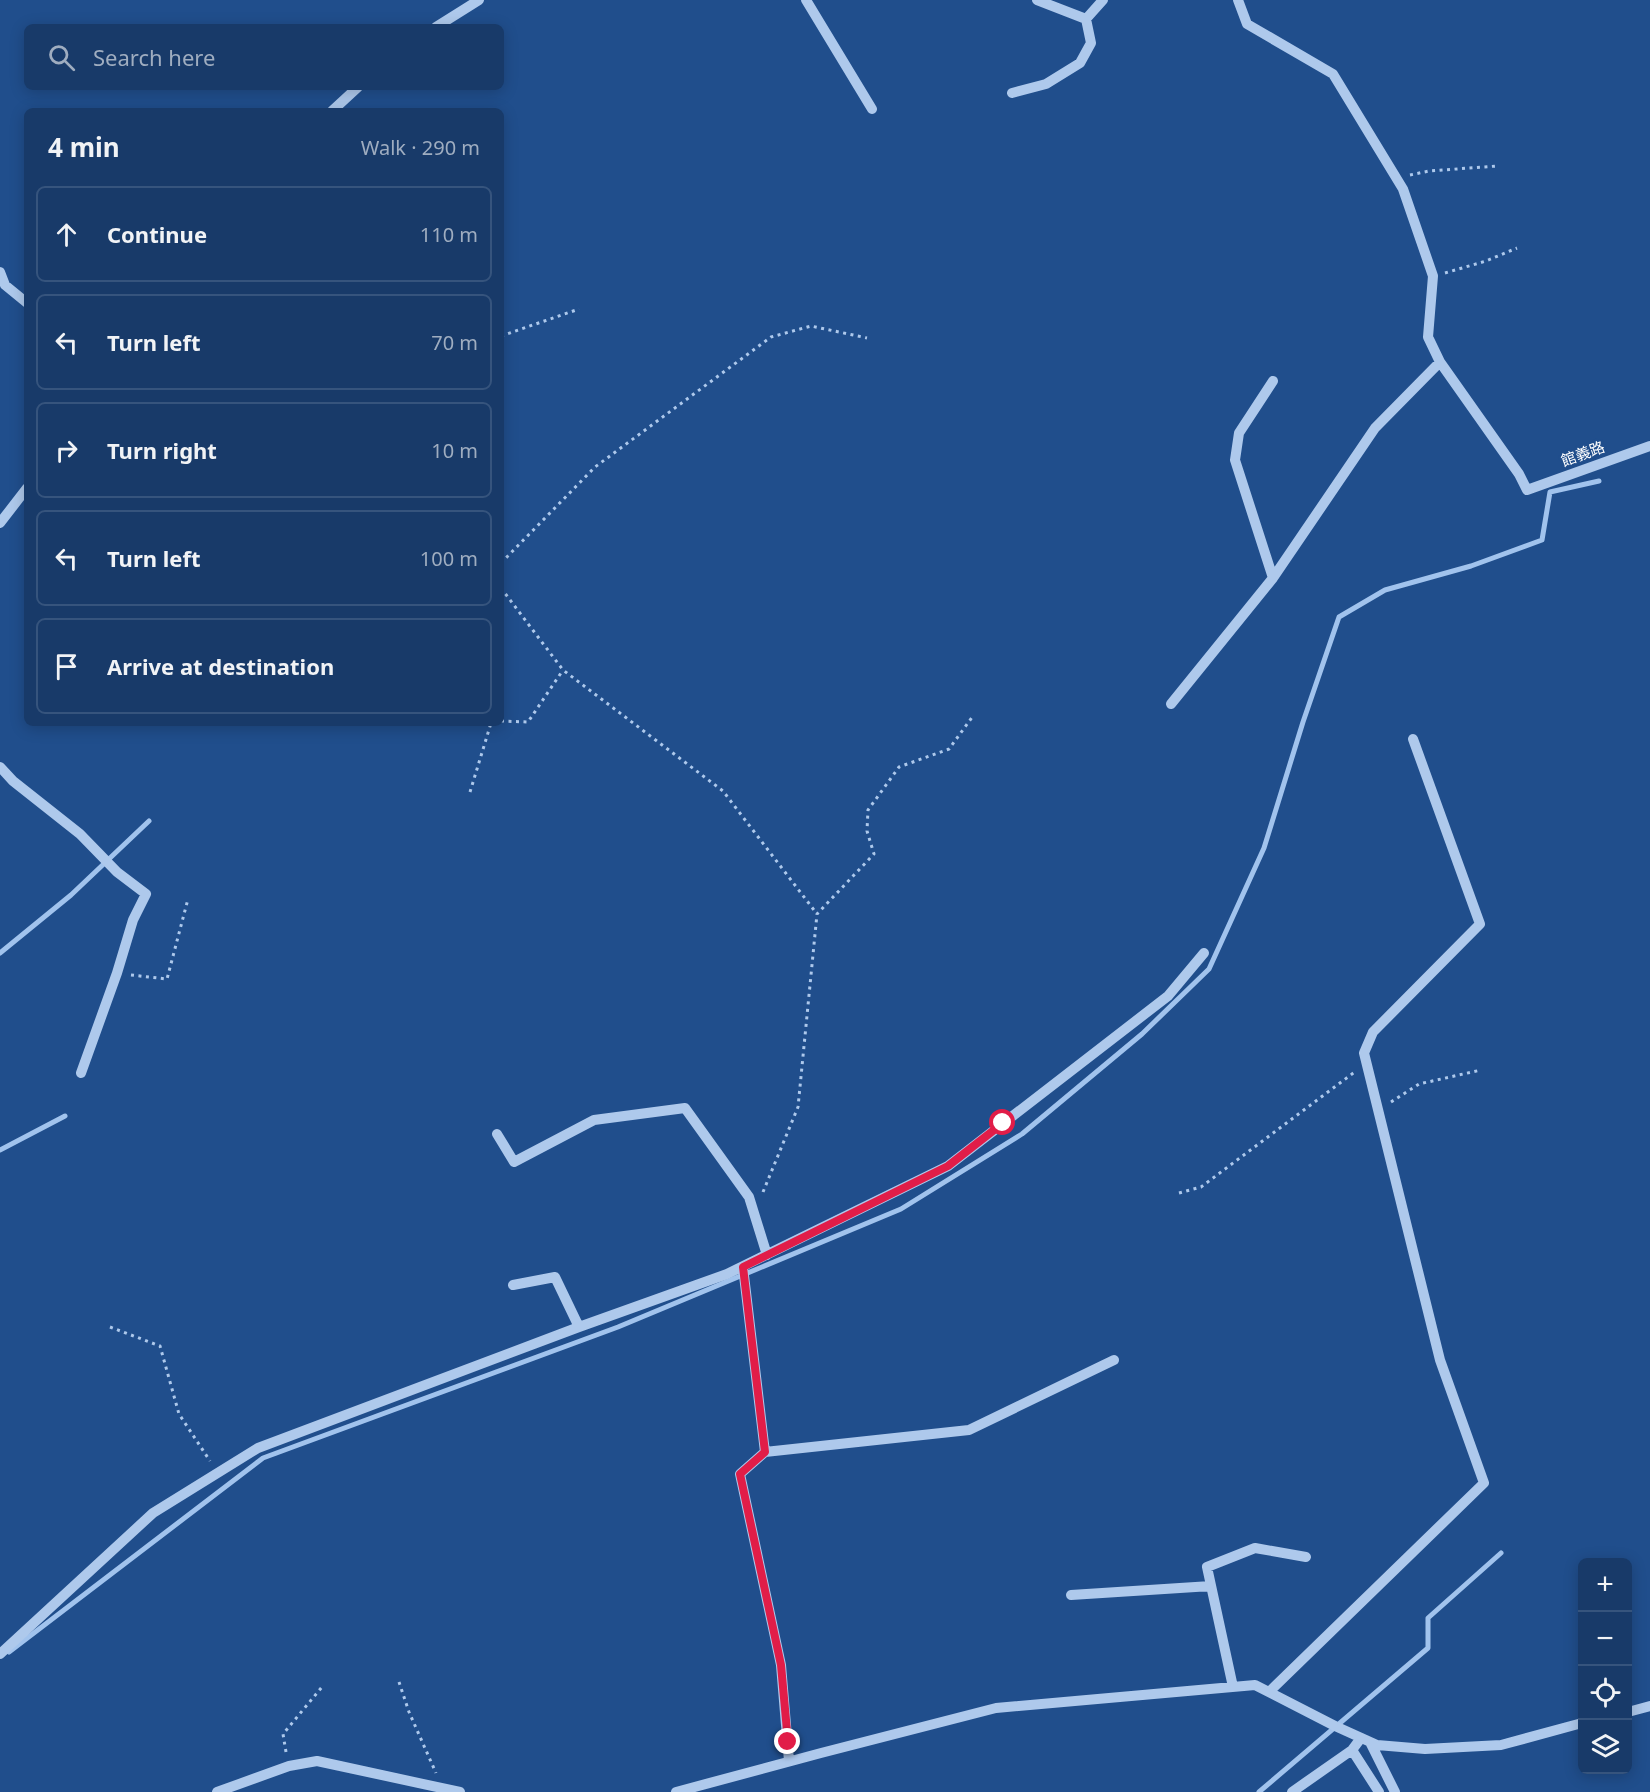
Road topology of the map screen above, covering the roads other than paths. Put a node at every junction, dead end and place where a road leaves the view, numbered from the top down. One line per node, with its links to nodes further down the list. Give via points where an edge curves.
1 (479, 0): 7 (street)
2 (806, 0): 11 (street)
3 (1036, 0): 6 (street)
4 (1102, 0): 6 (street)
5 (1238, 0): 14 (street, via 1247,24 1333,74 1397,178 1433,276 1428,337)
6 (1086, 19): 9 (street, via 1091,43 1080,63 1046,84)
7 (440, 24)
8 (354, 90): 10 (street)
9 (1012, 93)
10 (335, 108)
11 (872, 108)
12 (0, 272): 13 (street, via 5,285)
13 (24, 301)
14 (1440, 362): 16 (street, 館義路, via 1527,490); 19 (street, via 1375,428)
15 (1273, 381): 19 (street, via 1239,433 1235,460)
16 (1650, 446)
17 (24, 492): 18 (street)
18 (0, 523)
19 (1273, 578): 20 (street)
20 (1172, 704)
21 (1413, 739): 37 (street, via 1480,924 1373,1032 1364,1053 1440,1360 1484,1483)
22 (0, 768): 24 (street, via 146,894 133,920)
23 (1204, 953): 26 (street, via 1168,996 948,1166)
24 (81, 1073)
25 (497, 1134): 26 (street, via 514,1162 594,1120 685,1108 749,1197)
26 (767, 1255): 27 (street)
27 (743, 1267): 29 (street); 31 (street)
28 (513, 1286): 29 (street, via 555,1277)
29 (579, 1327): 35 (street, via 258,1448 153,1513)
30 (1114, 1360): 31 (street, via 969,1431)
31 (765, 1452): 43 (street, via 740,1474 781,1665)
32 (1306, 1557): 33 (street, via 1255,1548 1207,1567)
33 (1211, 1586): 34 (street); 36 (street)
34 (1071, 1596)
35 (0, 1654)
36 (1233, 1687): 37 (street, via 1255,1685); 43 (street, via 996,1708)
37 (1269, 1692): 41 (street)
38 (1650, 1706): 39 (street)
39 (1632, 1711)
40 (1578, 1725): 41 (street, via 1501,1745 1425,1749 1377,1745)
41 (1365, 1740): 42 (street); 49 (street)
42 (1352, 1750): 47 (street); 48 (street)
43 (789, 1761): 46 (street)
44 (217, 1792): 45 (street, via 289,1766 317,1761)
45 (460, 1792)
46 (676, 1792)
47 (1292, 1792)
48 (1379, 1792)
49 (1395, 1792)

